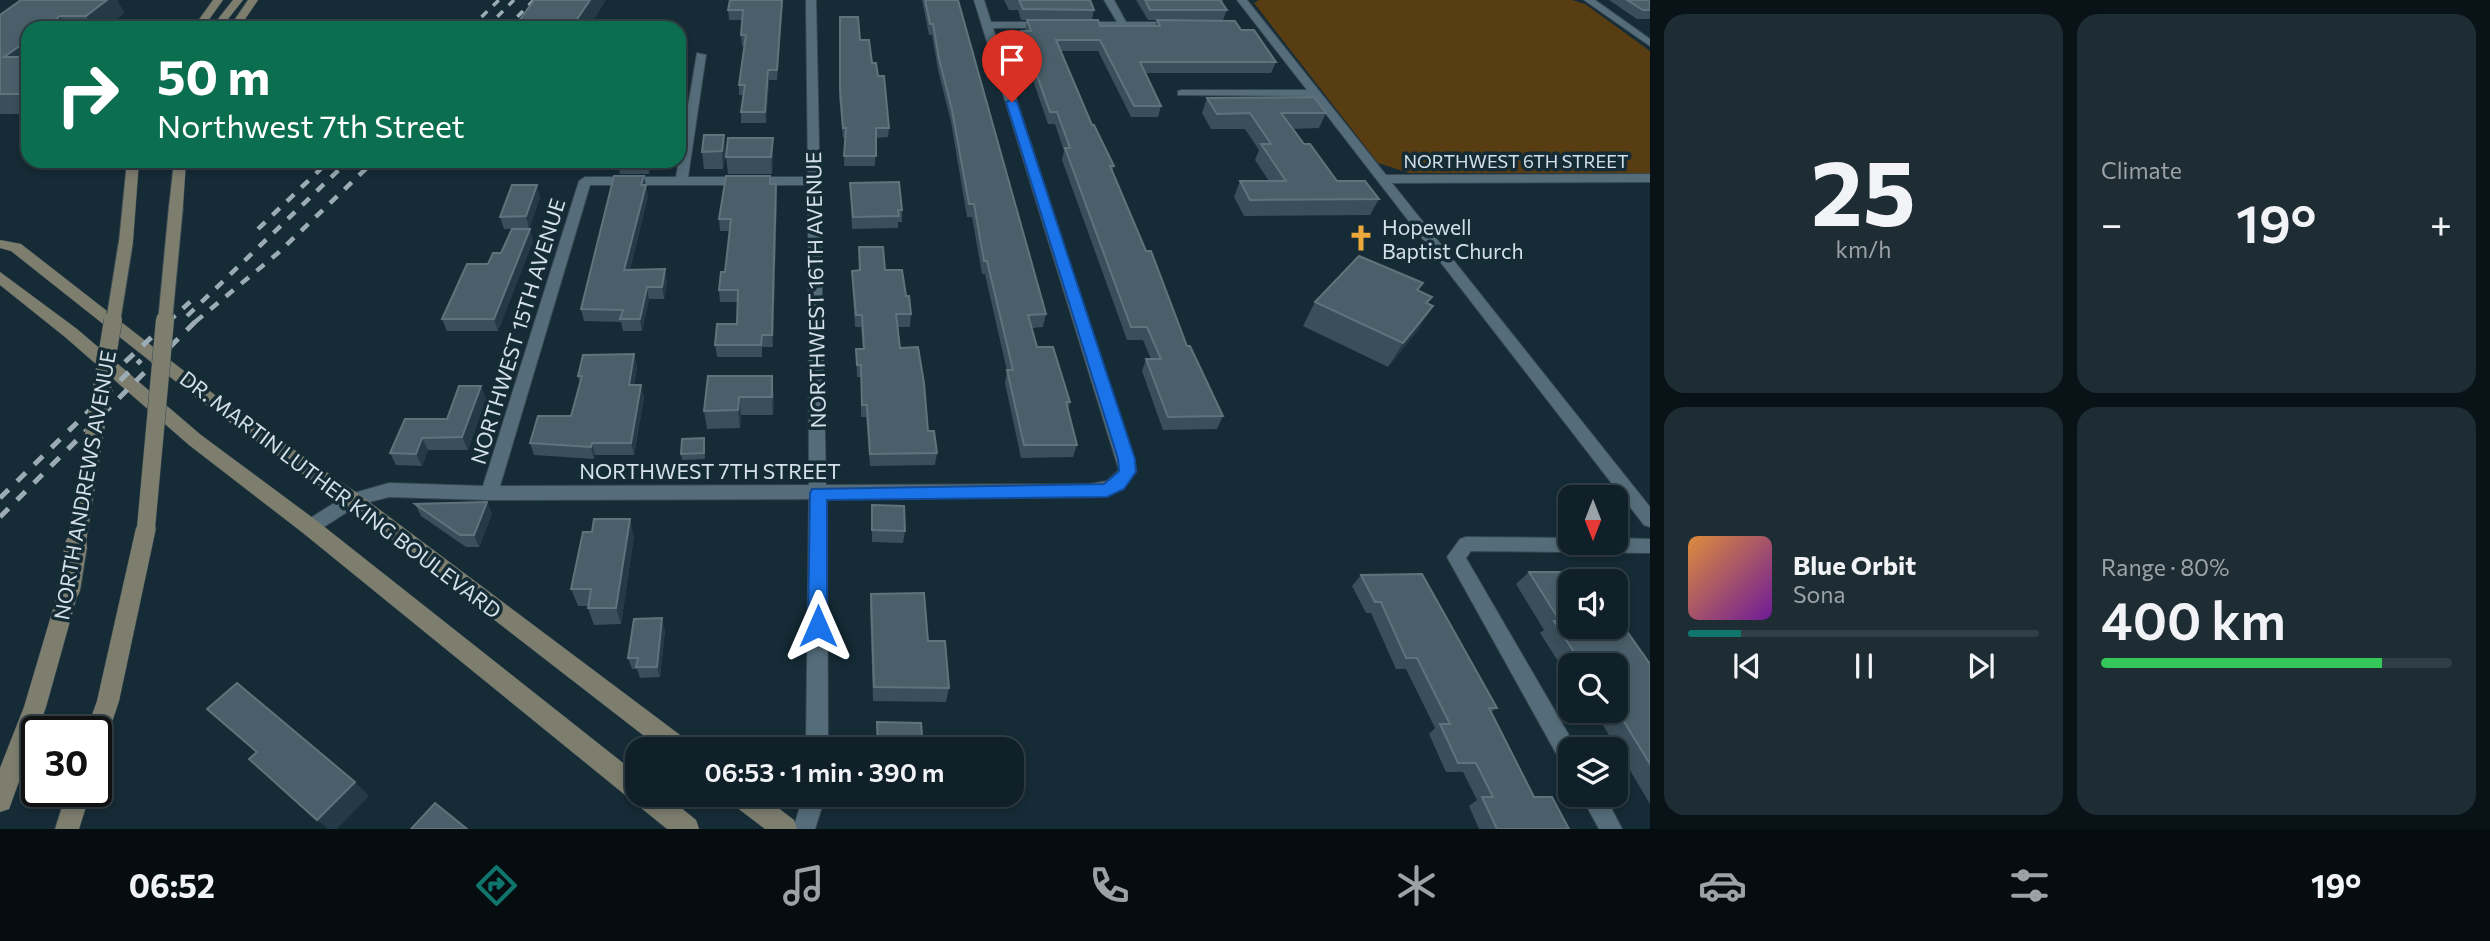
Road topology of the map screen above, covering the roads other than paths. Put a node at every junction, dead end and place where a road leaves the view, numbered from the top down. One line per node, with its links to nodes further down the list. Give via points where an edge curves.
1 (218, 0): 9 (main road)
2 (238, 0): 10 (main road)
3 (253, 0): 11 (main road)
4 (811, 0): 28 (street, NORTHWEST 16TH AVENUE)
5 (979, 0): 12 (street)
6 (1109, 0): 15 (street)
7 (1242, 0): 20 (street, via 1255,26)
8 (1589, 0): 17 (street)
9 (203, 21)
10 (222, 21)
11 (239, 21)
12 (987, 25): 13 (street); 32 (street, NORTHWEST 7TH STREET, via 1128,472 1107,491)
13 (1054, 25)
14 (1068, 25): 15 (street)
15 (1123, 25): 16 (street)
16 (1186, 25)
17 (1650, 43)
18 (701, 55): 21 (street)
19 (1182, 93): 20 (street)
20 (1314, 93): 26 (street)
21 (686, 150)
22 (132, 168): 42 (main road, NORTH ANDREWS AVENUE, bridge, via 127,242 69,589 35,707)
23 (179, 168): 37 (main road, bridge, via 146,528)
24 (683, 168): 27 (street)
25 (1650, 178): 26 (street, NORTHWEST 6TH STREET)
26 (1383, 179): 34 (street)
27 (681, 181): 28 (street); 31 (street, NORTHWEST 15TH AVENUE, via 585,181)
28 (814, 181): 32 (street, NORTHWEST 16TH AVENUE)
29 (0, 244): 33 (main road, DR. MARTIN LUTHER KING BOULEVARD, via 16,247 214,403)
30 (0, 277): 35 (main road, DR. MARTIN LUTHER KING BOULEVARD, via 195,440)
31 (489, 493): 32 (street, NORTHWEST 7TH STREET); 33 (street, NORTHWEST 7TH STREET, via 389,490)
32 (818, 493): 39 (street, NORTHWEST 16TH AVENUE)
33 (353, 500): 35 (street, NORTHWEST 7TH STREET); 38 (main road, DR. MARTIN LUTHER KING BOULEVARD)
34 (1650, 520)
35 (310, 527): 41 (main road, DR. MARTIN LUTHER KING BOULEVARD)
36 (1650, 546): 40 (street, via 1466,544 1455,557)
37 (103, 716)
38 (664, 737)
39 (817, 737)
40 (1558, 737)
41 (625, 779)
42 (0, 800)
43 (74, 807): 48 (main road)
44 (660, 807): 49 (main road)
45 (757, 807): 50 (main road)
46 (811, 807): 51 (street)
47 (1598, 807): 52 (street)
48 (67, 829)
49 (687, 829)
50 (785, 829)
51 (804, 829)
52 (1611, 829)

